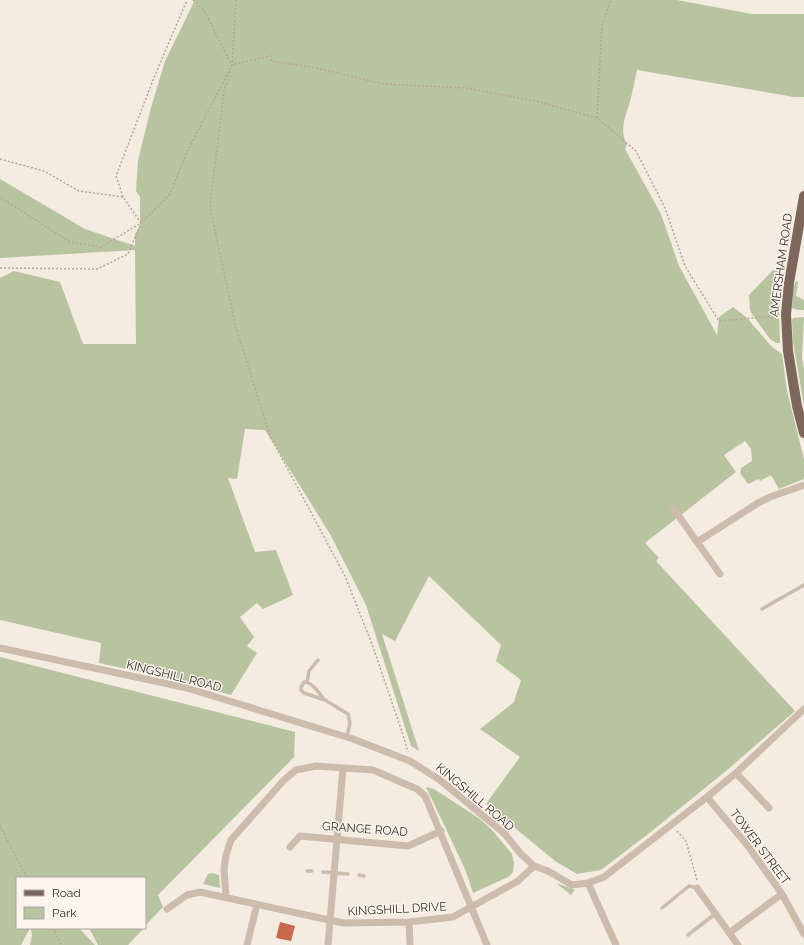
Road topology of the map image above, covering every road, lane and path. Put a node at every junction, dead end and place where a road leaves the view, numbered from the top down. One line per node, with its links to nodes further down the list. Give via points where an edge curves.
1 (187, 0): 10 (path, via 116,176)
2 (193, 0): 5 (path, via 205,12)
3 (236, 0): 5 (path)
4 (611, 0): 6 (path, via 602,24)
5 (232, 65): 6 (path, via 271,56 271,61 317,68 383,84 468,88 539,102); 11 (path, via 187,152 170,194); 27 (path, via 224,91 210,208 236,327 270,436 345,576 377,658)
6 (597, 118): 13 (path, via 636,151 665,208 685,266 719,321)
7 (0, 159): 10 (path, via 44,171 79,191)
8 (804, 196): 13 (main road, AMERSHAM ROAD)
9 (0, 197): 11 (path, via 70,242 101,247)
10 (123, 197): 11 (path)
11 (141, 223): 12 (path, via 128,254 97,269)
12 (0, 268)
13 (786, 314): 14 (main road, AMERSHAM ROAD, via 788,351)
14 (804, 433)
15 (804, 485): 17 (street, via 770,496)
16 (673, 508): 17 (street)
17 (697, 542): 18 (street)
18 (720, 574)
19 (804, 585): 20 (lane)
20 (762, 609)
21 (0, 648): 26 (street, KINGSHILL ROAD, via 187,688)
22 (318, 660): 23 (lane, via 309,671)
23 (307, 682): 24 (lane); 24 (lane, via 301,687 304,693)
24 (325, 700): 26 (lane, via 348,714 350,723)
25 (804, 709): 29 (street, KINGSHILL ROAD)
26 (346, 737): 27 (street, KINGSHILL ROAD)
27 (410, 761): 37 (street, KINGSHILL ROAD, via 440,780 505,834)
28 (344, 768): 34 (street, via 373,770 417,789 425,796); 35 (street); 49 (street, via 316,766 296,770 284,780 231,840 224,869)
29 (736, 773): 30 (street, KINGSHILL ROAD); 31 (street)
30 (707, 797): 32 (street, KINGSHILL ROAD); 48 (street, TOWER STREET, via 748,846)
31 (769, 808)
32 (672, 824): 46 (street, KINGSHILL ROAD, via 604,876); 47 (path, via 686,841 697,876)
33 (0, 826): 45 (path)
34 (440, 831): 35 (street, GRANGE ROAD, via 408,846); 51 (street)
35 (338, 839): 36 (street, GRANGE ROAD, via 300,836); 41 (street)
36 (290, 847)
37 (534, 866): 46 (street, KINGSHILL ROAD, via 572,885); 51 (street, KINGSHILL DRIVE, via 518,881)
38 (307, 871): 39 (lane)
39 (312, 871)
40 (323, 872): 41 (lane)
41 (335, 873): 42 (lane); 55 (street)
42 (348, 874)
43 (359, 875): 44 (lane)
44 (364, 876)
45 (26, 877)
46 (588, 883): 66 (street)
47 (697, 888): 52 (lane, via 689,886); 54 (street)
48 (782, 894): 58 (street); 59 (street, TOWER STREET)
49 (226, 898): 50 (street, KINGSHILL DRIVE); 53 (street, KINGSHILL DRIVE, via 200,892 187,895)
50 (257, 904): 55 (street, KINGSHILL DRIVE); 62 (street)
51 (471, 908): 56 (street, KINGSHILL DRIVE, via 452,917); 65 (street)
52 (662, 908)
53 (168, 909)
54 (715, 914): 58 (street); 60 (lane)
55 (330, 921): 56 (street, KINGSHILL DRIVE); 63 (street)
56 (408, 922): 64 (street)
57 (53, 929): 61 (path)
58 (729, 933): 67 (street)
59 (804, 934)
60 (688, 935)
61 (61, 945)
62 (247, 945)
63 (328, 945)
64 (410, 945)
65 (487, 945)
66 (616, 945)
67 (738, 945)

